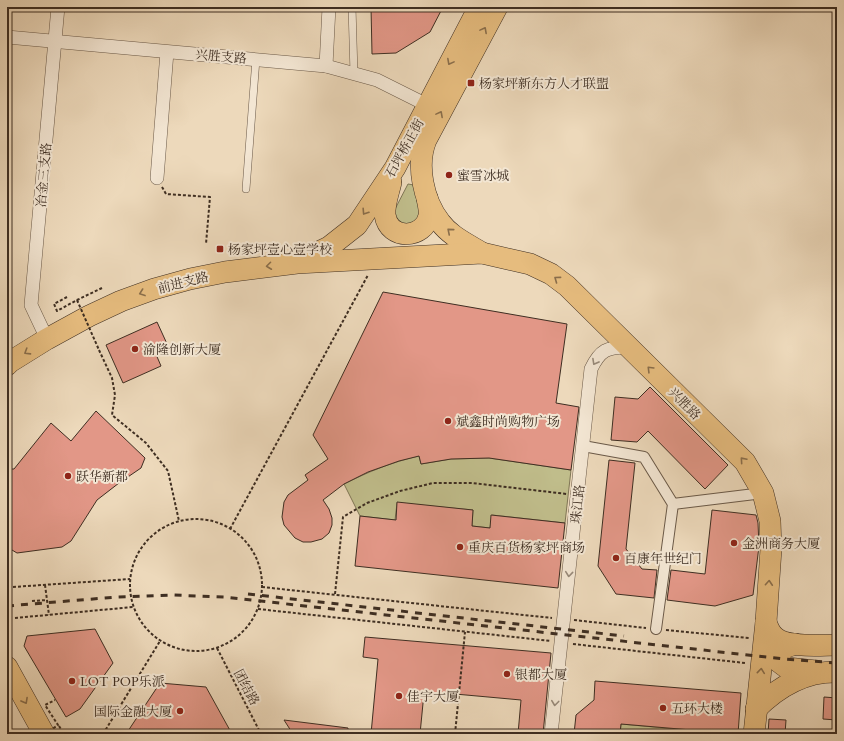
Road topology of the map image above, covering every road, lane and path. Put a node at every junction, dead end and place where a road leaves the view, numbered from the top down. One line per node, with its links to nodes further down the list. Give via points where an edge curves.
1 (58, 7): 7 (street, 冶金三支路)
2 (329, 7): 10 (street)
3 (352, 7): 11 (lane)
4 (479, 7): 12 (main road, 石坪桥正街, one-way to 12)
5 (497, 7): 17 (main road, 石坪桥正街, one-way to 5, via 421,169 422,149)
6 (7, 37): 7 (street, 兴胜支路)
7 (54, 42): 8 (street, 兴胜支路); 25 (street, 冶金三支路, via 31,305)
8 (167, 52): 9 (street, 兴胜支路); 14 (street)
9 (256, 59): 10 (street, 兴胜支路); 15 (lane)
10 (326, 66): 11 (street, 兴胜支路)
11 (354, 74): 12 (street, 兴胜支路, via 377,80)
12 (427, 105): 13 (main road, 石坪桥正街)
13 (394, 168): 17 (main road, via 385,207 386,219 393,230 409,234 425,225 429,210); 21 (main road, 石坪桥正街, one-way to 21, via 357,225 329,247)
14 (157, 178)
15 (246, 190)
16 (166, 194): 18 (path, via 210,197)
17 (427, 194): 19 (main road, 石坪桥正街, one-way to 17, via 460,240 440,222)
18 (206, 244)
19 (482, 253): 20 (main road, 兴胜路); 26 (main road, 兴胜路, one-way to 19, via 567,286 551,274 530,264)
20 (378, 258): 21 (main road, 前进支路); 33 (path)
21 (297, 262): 25 (main road, 前进支路, one-way to 25, via 225,272 154,289 121,301)
22 (102, 288): 24 (path)
23 (68, 297): 24 (path, via 54,304 57,311)
24 (77, 300): 32 (path, bridge, via 112,378 115,395 112,415 146,443 168,471)
25 (47, 339): 27 (main road, 前进支路, one-way to 27)
26 (628, 347): 28 (street, 珠江路, one-way to 28, via 603,351 596,358 591,369); 29 (main road, 兴胜路, one-way to 26, via 745,462)
27 (7, 365)
28 (583, 446): 30 (street, 珠江路); 31 (street, via 644,457)
29 (763, 492): 31 (street); 47 (main road, 兴胜路, one-way to 29, via 772,549 770,521)
30 (578, 495): 38 (path, via 472,483 434,483 367,502 343,517); 45 (street, 珠江路, one-way to 45)
31 (673, 504): 46 (street)
32 (179, 521): 33 (path, via 196,519 214,522); 34 (path, via 161,529 146,542 135,559)
33 (230, 529): 36 (path, via 243,539 254,553 260,569)
34 (130, 579): 35 (path); 41 (path)
35 (45, 585): 37 (path); 39 (path)
36 (262, 586): 38 (path); 42 (path)
37 (12, 588)
38 (335, 594): 45 (path)
39 (47, 600): 40 (path); 43 (path)
40 (32, 601)
41 (134, 607): 43 (path); 49 (path, via 149,632)
42 (258, 609): 48 (path); 53 (path, via 240,635 228,644)
43 (49, 615): 44 (path)
44 (15, 618)
45 (564, 619): 46 (path); 50 (street, 珠江路)
46 (656, 629): 47 (path)
47 (765, 631): 51 (main road, via 769,630 783,642); 54 (main road, 兴胜路)
48 (465, 632): 50 (path); 65 (path)
49 (160, 641): 53 (path, via 177,649 195,652); 63 (path)
50 (561, 643): 54 (path); 66 (street, 珠江路, one-way to 66)
51 (795, 644): 52 (main road); 56 (main road, via 781,649 779,662 787,668)
52 (837, 645)
53 (216, 648): 64 (path, 团结路)
54 (761, 665): 58 (main road, 兴胜路, one-way to 54)
55 (7, 667): 60 (main road, one-way to 60)
56 (831, 672): 58 (main road, via 801,678 783,686)
57 (55, 700): 60 (path, bridge, via 46,706)
58 (756, 709): 67 (main road, 兴胜路)
59 (7, 724): 61 (path)
60 (45, 731): 62 (path)
61 (13, 734)
62 (64, 734)
63 (103, 734)
64 (262, 734)
65 (455, 734)
66 (551, 734)
67 (754, 734)

